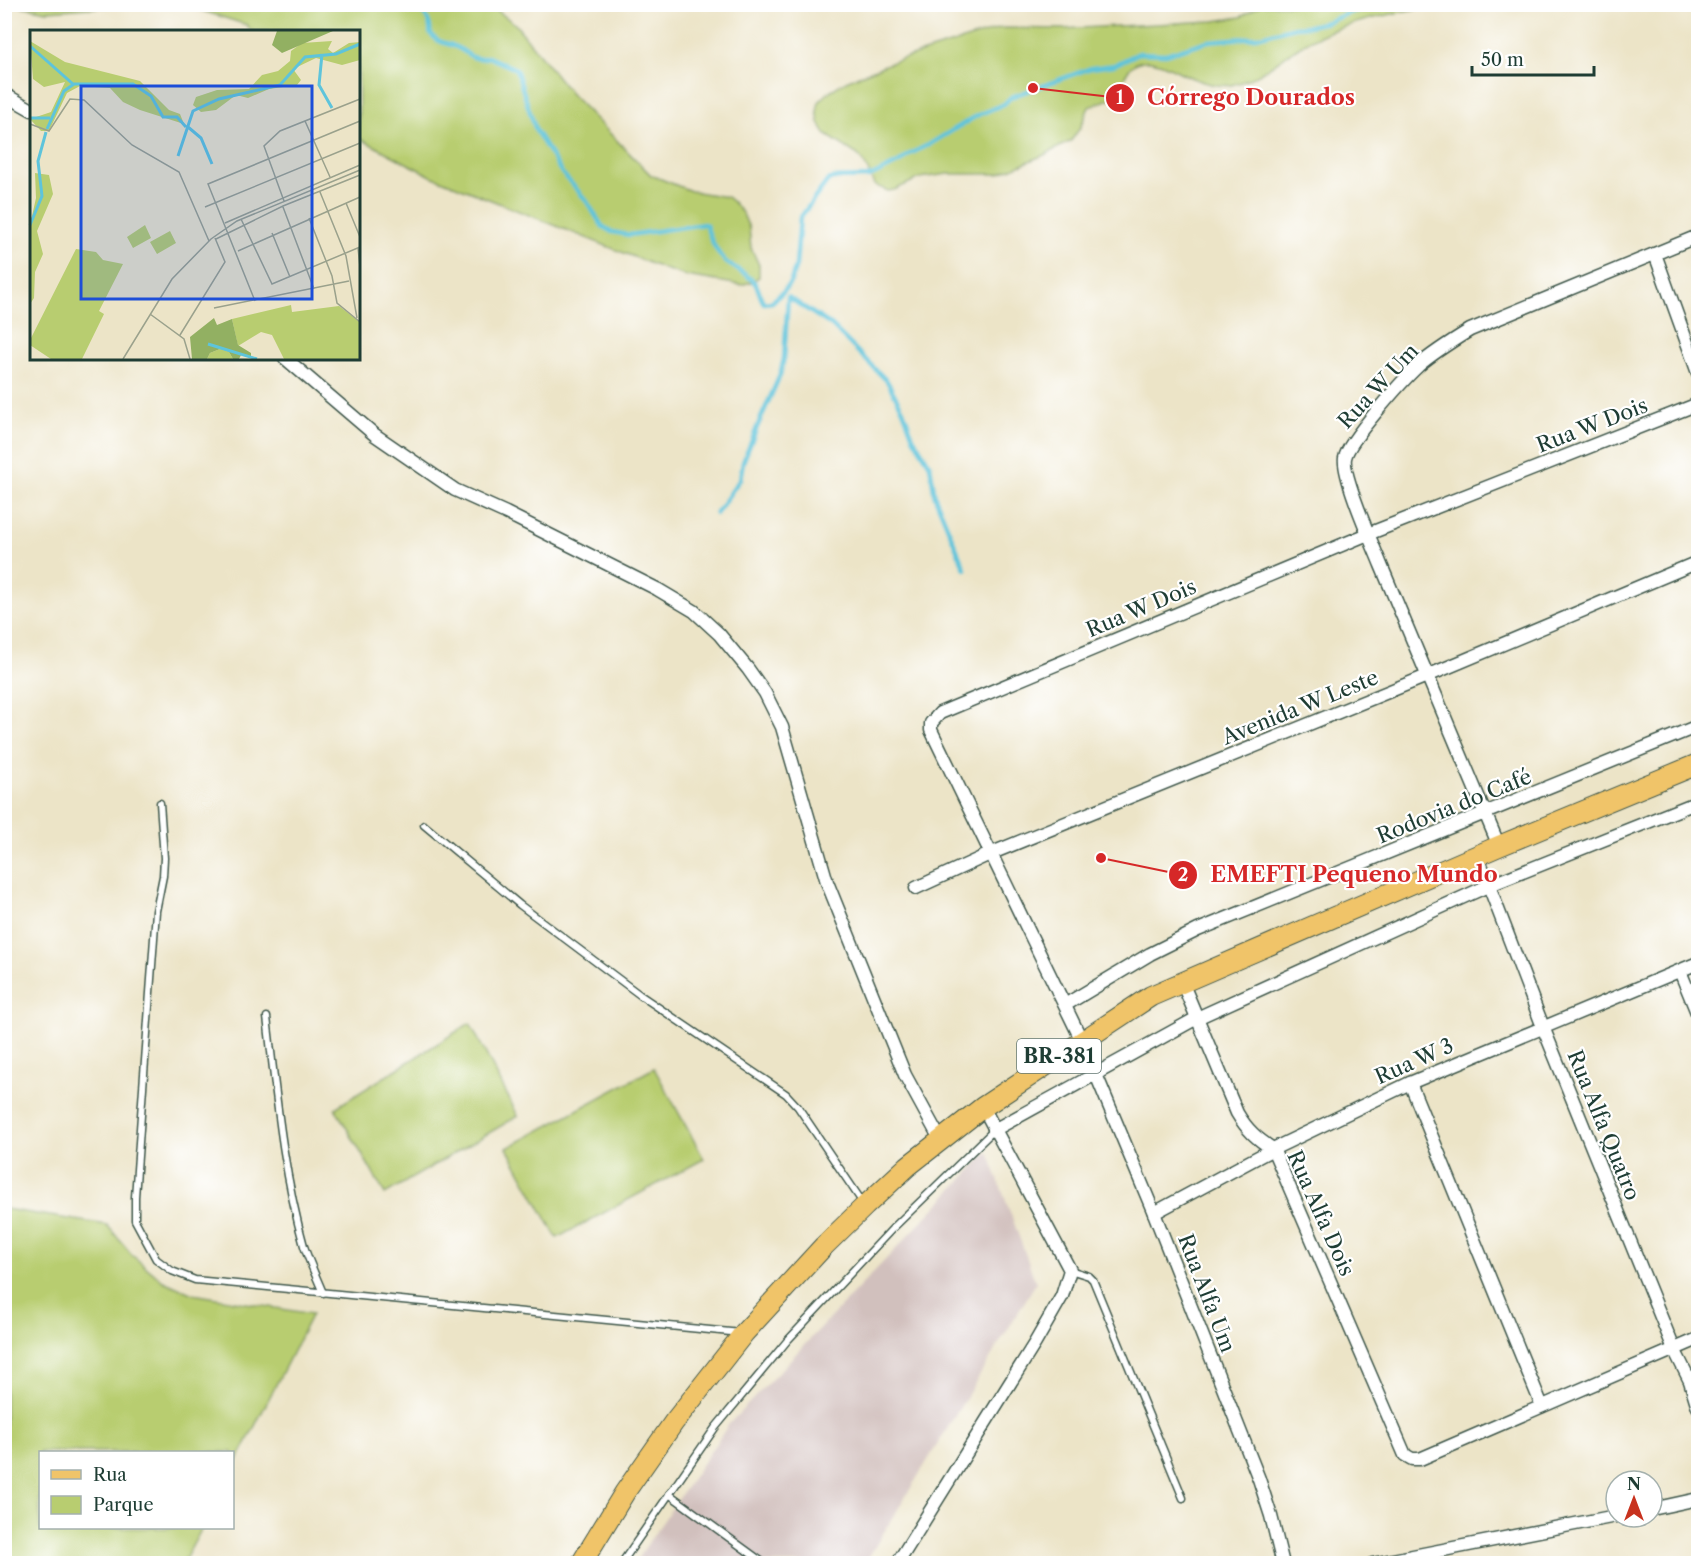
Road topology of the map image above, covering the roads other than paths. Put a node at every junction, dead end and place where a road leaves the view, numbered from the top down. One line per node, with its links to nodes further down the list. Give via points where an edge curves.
1 (4, 94): 2 (street)
2 (30, 109)
3 (1698, 236): 4 (street, Rua W Um)
4 (1655, 254): 6 (street); 8 (street, Rua W Um, via 1470,330 1417,367 1346,452 1346,472)
5 (287, 360): 35 (street, via 375,435 455,490 657,589 694,612 726,643 765,693 782,727 827,882 905,1075)
6 (1698, 373)
7 (1698, 404): 8 (street, Rua W Dois)
8 (1368, 534): 10 (street, Rua W Um); 18 (street, Rua W Dois, via 934,718 931,730)
9 (1698, 562): 10 (street, Avenida W Leste)
10 (1427, 676): 15 (street, Rua W Um); 18 (street, Avenida W Leste)
11 (1698, 726): 15 (street, Rodovia do Café)
12 (1698, 764): 17 (main road, BR-381)
13 (1698, 802): 20 (street)
14 (160, 803): 40 (lane, via 163,876 156,912 135,1220 156,1259 195,1280)
15 (1485, 814): 17 (street, Rua W Um); 25 (street, Rodovia do Café, via 1198,930)
16 (424, 825): 37 (lane, via 520,905 640,995 786,1094)
17 (1499, 846): 19 (main road, BR-381)
18 (992, 853): 21 (street, Avenida W Leste); 25 (street, Rua W Dois)
19 (1478, 856): 20 (street, Rua Alfa Quatro); 24 (main road, BR-381)
20 (1490, 885): 28 (street); 29 (street, Rua Alfa Quatro)
21 (916, 888)
22 (1698, 963): 23 (street, Rua W 3)
23 (1680, 971): 26 (street); 29 (street, Rua W 3)
24 (1182, 982): 28 (street, Rua Alfa Dois); 30 (main road, BR-381, via 1151,996)
25 (1065, 1005): 30 (street, Rua W Dois)
26 (1698, 1016)
27 (267, 1017): 40 (lane, via 292,1193 305,1248)
28 (1197, 1018): 31 (street); 36 (street, Rua Alfa Dois, via 1241,1120 1256,1138)
29 (1543, 1027): 32 (street, Rua W 3); 43 (street, Rua Alfa Quatro)
30 (1082, 1041): 31 (street, Rua Alfa Um); 33 (main road, BR-381)
31 (1096, 1075): 34 (street); 38 (street, Rua Alfa Um)
32 (1410, 1083): 36 (street, Rua W 3); 44 (street)
33 (983, 1107): 34 (street); 35 (main road, BR-381)
34 (994, 1130): 39 (street); 46 (lane, via 892,1229 787,1341 715,1428)
35 (940, 1139): 37 (main road, BR-381)
36 (1273, 1149): 38 (street, Rua W 3); 44 (street, Rua Alfa Dois, via 1405,1455 1420,1460)
37 (865, 1206): 41 (main road, BR-381)
38 (1154, 1213): 55 (street, Rua Alfa Um, via 1259,1479)
39 (1070, 1270): 47 (lane, via 1094,1280); 54 (street, via 1062,1296)
40 (323, 1293): 41 (lane)
41 (744, 1333): 51 (main road, BR-381, via 674,1422)
42 (1698, 1339): 43 (street)
43 (1674, 1349): 44 (street); 45 (street, Rua Alfa Quatro)
44 (1542, 1406)
45 (1698, 1407)
46 (669, 1494): 52 (lane); 53 (lane)
47 (1183, 1498)
48 (1698, 1499): 49 (street)
49 (1664, 1506)
50 (1604, 1518): 56 (street)
51 (581, 1563)
52 (621, 1563)
53 (765, 1563)
54 (897, 1563)
55 (1283, 1563)
56 (1372, 1563)

